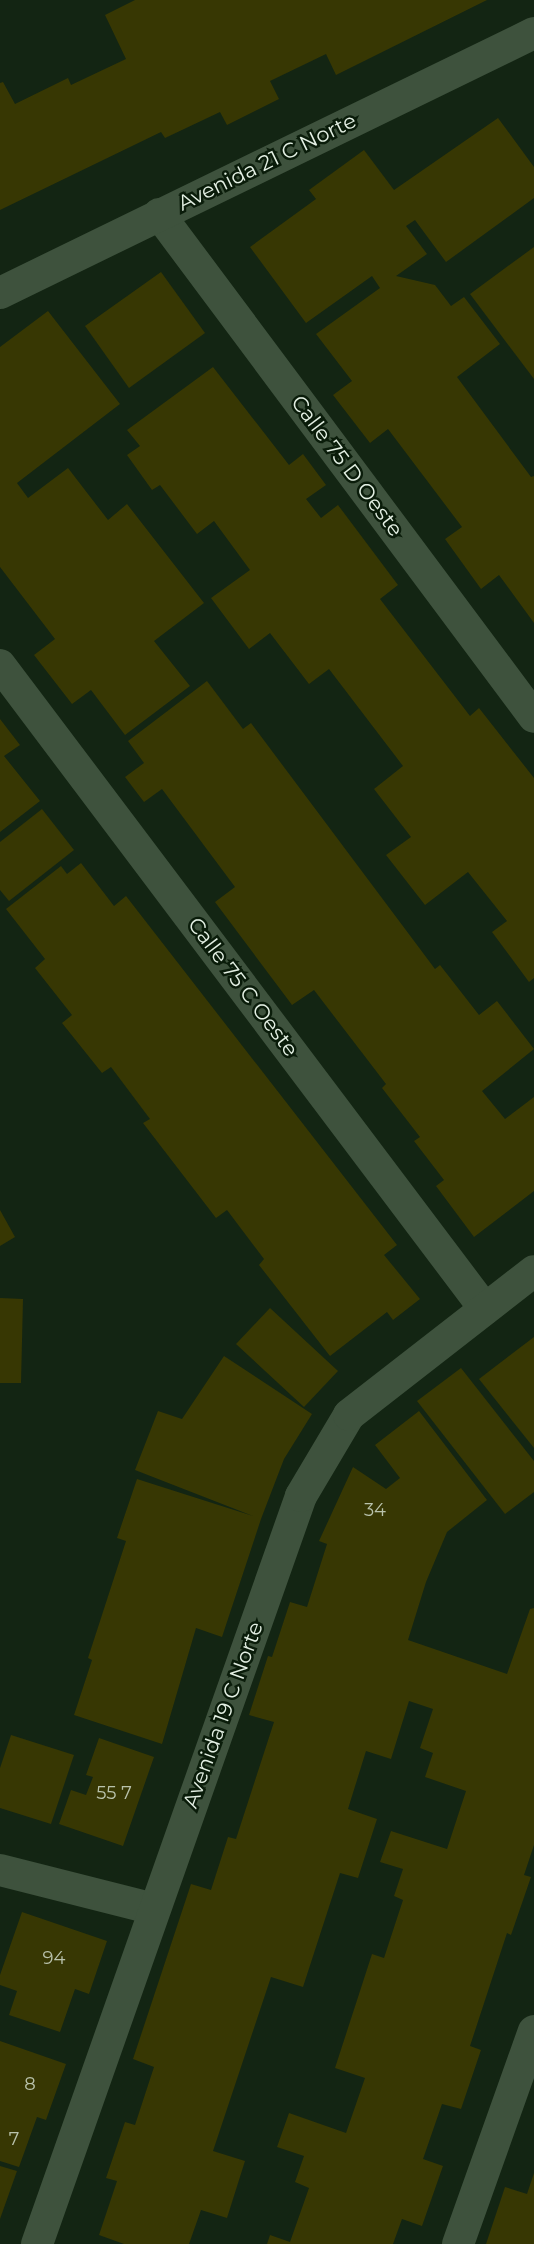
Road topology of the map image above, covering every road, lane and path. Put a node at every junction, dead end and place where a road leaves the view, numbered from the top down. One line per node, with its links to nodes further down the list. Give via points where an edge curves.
1 (533, 35): 2 (street, Avenida 21 C Norte)
2 (159, 214): 3 (street, Avenida 21 C Norte); 5 (street, Calle 75 D Oeste)
3 (0, 293)
4 (0, 665): 7 (street, Calle 75 C Oeste)
5 (534, 717)
6 (534, 1271): 7 (street, Avenida 19 C Norte)
7 (485, 1309): 9 (street, Avenida 19 C Norte, via 349,1415 301,1496)
8 (0, 1870): 9 (street)
9 (154, 1909): 11 (street, Avenida 19 C Norte)
10 (534, 2031): 12 (street)
11 (37, 2244)
12 (458, 2244)

